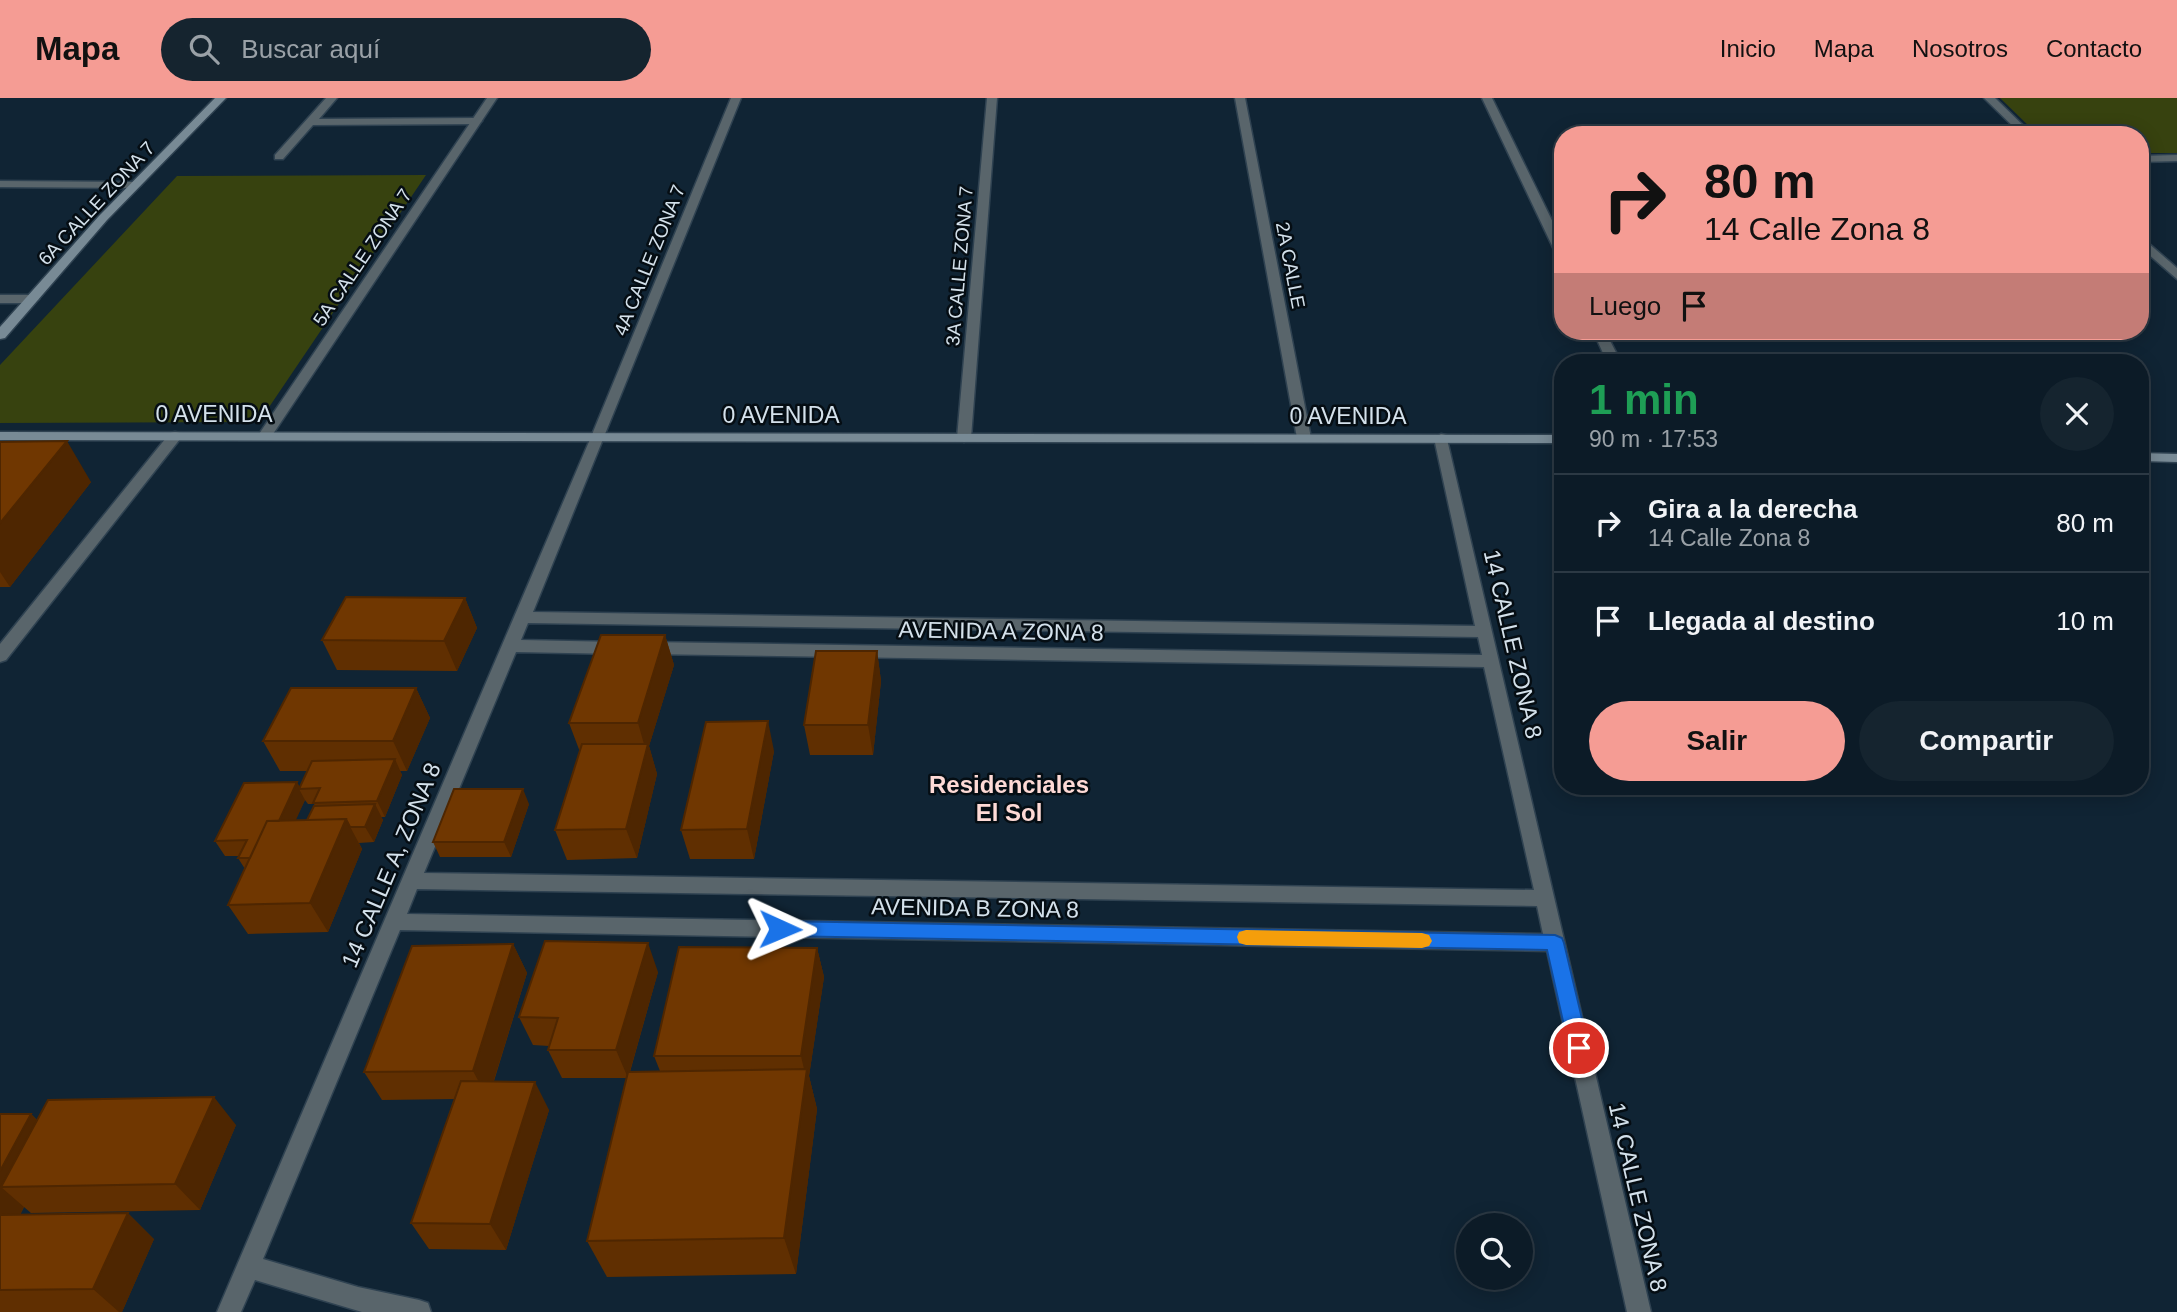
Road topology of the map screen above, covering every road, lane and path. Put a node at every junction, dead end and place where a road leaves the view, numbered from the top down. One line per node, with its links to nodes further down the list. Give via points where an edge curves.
1 (221, 98): 16 (street, 6A CALLE ZONA 7)
2 (332, 98): 10 (street)
3 (492, 98): 9 (street, 5A CALLE ZONA 7)
4 (736, 98): 26 (street, 4A CALLE ZONA 7)
5 (992, 98): 27 (street, 3A CALLE ZONA 7)
6 (1240, 98): 28 (street, 2A CALLE)
7 (1487, 98): 17 (street)
8 (1989, 98): 11 (street)
9 (477, 121): 10 (street); 25 (street, 5A CALLE ZONA 7)
10 (311, 122): 12 (street)
11 (2019, 126)
12 (279, 157)
13 (2177, 158): 14 (street)
14 (2149, 159)
15 (0, 184): 16 (street)
16 (135, 185): 21 (street, 6A CALLE ZONA 7)
17 (1554, 237)
18 (2149, 249): 19 (street)
19 (2177, 275)
20 (0, 299): 21 (street)
21 (33, 299): 22 (street, 6A CALLE ZONA 7)
22 (0, 335)
23 (0, 436): 24 (street, 0 AVENIDA)
24 (175, 436): 25 (street, 0 AVENIDA); 36 (street)
25 (264, 437): 26 (street, 0 AVENIDA)
26 (598, 437): 27 (street, 0 AVENIDA); 33 (street, 14 CALLE A, ZONA 8)
27 (964, 438): 28 (street, 0 AVENIDA)
28 (1304, 438): 29 (street, 0 AVENIDA)
29 (1441, 438): 30 (street, 0 AVENIDA); 34 (street, 14 CALLE ZONA 8)
30 (1554, 439)
31 (2149, 457): 32 (street)
32 (2177, 458)
33 (523, 617): 34 (street, AVENIDA A ZONA 8); 35 (street, 14 CALLE A, ZONA 8)
34 (1485, 632): 37 (street, 14 CALLE ZONA 8)
35 (510, 646): 37 (street, AVENIDA A ZONA 8); 38 (street, 14 CALLE A, ZONA 8)
36 (0, 656)
37 (1492, 661): 39 (street, 14 CALLE ZONA 8)
38 (411, 881): 39 (street, AVENIDA B ZONA 8); 40 (street, 14 CALLE A, ZONA 8)
39 (1546, 898): 41 (street, 14 CALLE ZONA 8)
40 (393, 922): 41 (street, AVENIDA B ZONA 8); 42 (street, 14 CALLE A, ZONA 8)
41 (1555, 943): 45 (street, 14 CALLE ZONA 8)
42 (248, 1266): 43 (street, 14 CALLE A, ZONA 8); 44 (street)
43 (229, 1312)
44 (419, 1312)
45 (1639, 1312)

